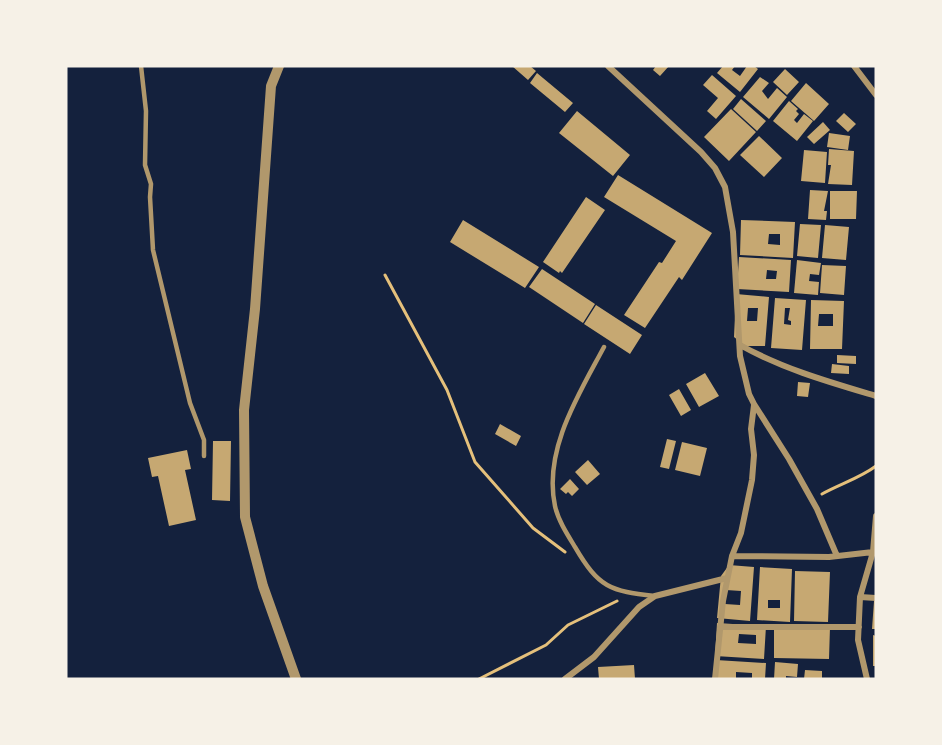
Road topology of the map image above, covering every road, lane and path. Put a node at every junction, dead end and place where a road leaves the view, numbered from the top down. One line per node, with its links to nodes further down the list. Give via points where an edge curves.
1 (141, 66): 11 (lane, via 153,250 184,381 204,440)
2 (279, 66): 26 (street, via 271,86 244,410 244,517)
3 (608, 66): 7 (street, via 701,152 725,187 733,232)
4 (854, 66): 5 (street)
5 (876, 95)
6 (385, 275): 18 (path, via 447,390 475,462 533,528)
7 (740, 345): 9 (street, via 796,372); 10 (street)
8 (604, 347): 18 (lane, via 574,404 553,472 555,506)
9 (876, 396)
10 (754, 404): 13 (street); 16 (street, via 752,480)
11 (204, 456)
12 (876, 466): 13 (path)
13 (813, 501): 17 (street)
14 (876, 516): 15 (street)
15 (873, 552): 17 (street); 22 (street)
16 (732, 556): 17 (street); 19 (street)
17 (837, 556)
18 (586, 566): 20 (lane, via 612,589)
19 (727, 578): 21 (street); 24 (street)
20 (636, 594): 21 (lane); 27 (path, via 568,625 546,645)
21 (655, 596): 28 (street, via 639,607 594,657)
22 (860, 597): 23 (street); 25 (street)
23 (876, 598)
24 (720, 627): 25 (street); 29 (street)
25 (859, 627): 30 (street)
26 (296, 679)
27 (479, 679)
28 (565, 679)
29 (715, 679)
30 (867, 679)

